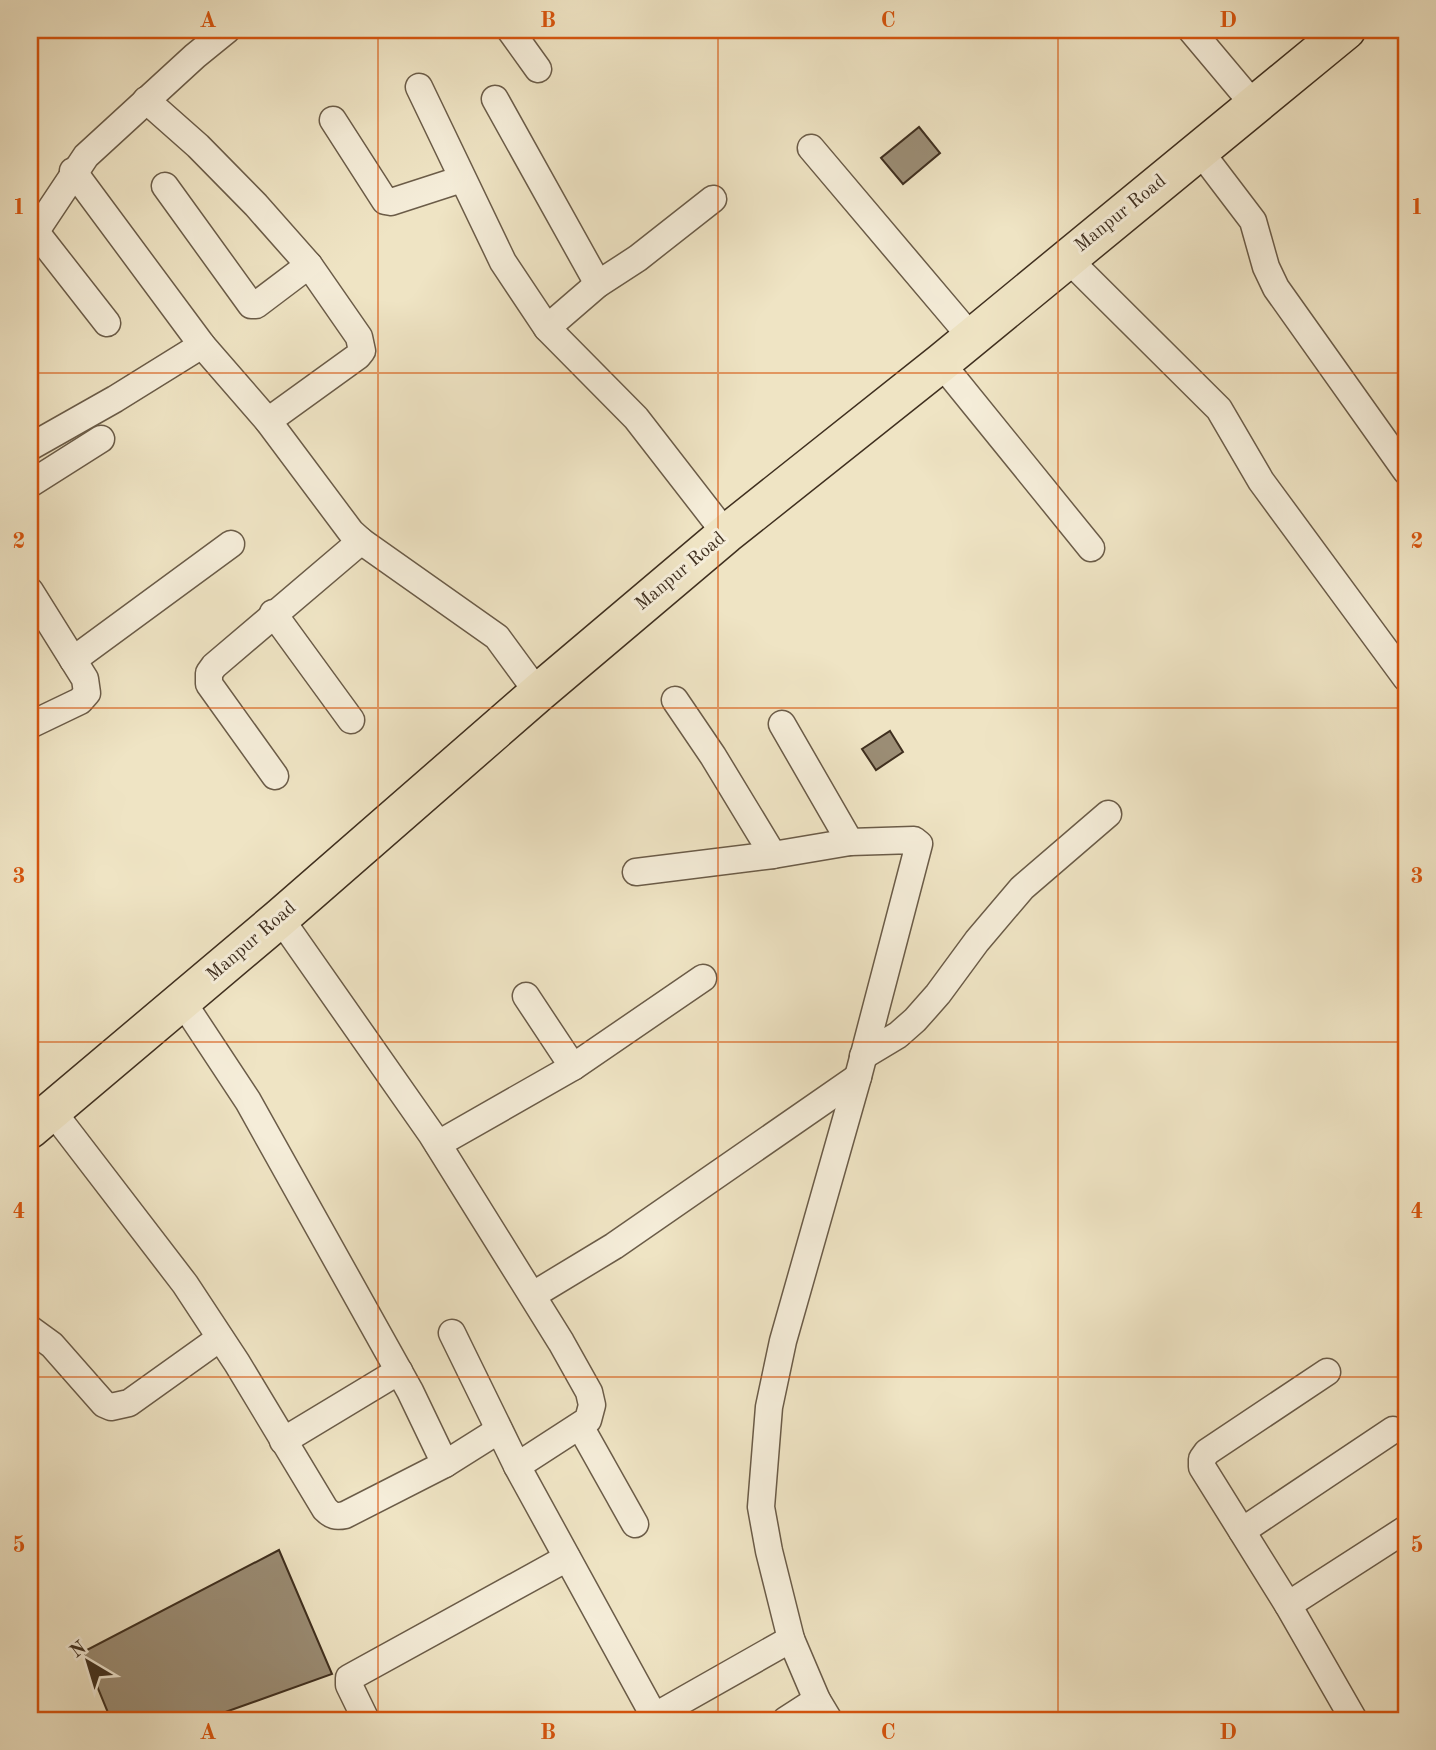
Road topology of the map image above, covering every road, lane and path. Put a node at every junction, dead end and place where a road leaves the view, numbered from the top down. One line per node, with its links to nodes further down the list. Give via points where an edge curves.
1 (227, 30): 8 (street)
2 (510, 30): 5 (street)
3 (1191, 30): 9 (street)
4 (1346, 30): 9 (highway, Manpur Road)
5 (538, 69)
6 (419, 87): 14 (street)
7 (495, 99): 20 (street)
8 (146, 100): 13 (street); 19 (street, via 221,169)
9 (1254, 105): 12 (highway, Manpur Road)
10 (333, 120): 14 (street, via 385,201)
11 (811, 148): 23 (street)
12 (1199, 150): 18 (highway, Manpur Road); 29 (street, via 1254,221 1276,288)
13 (73, 171): 17 (street); 24 (street)
14 (462, 179): 22 (street, via 502,262)
15 (165, 186): 19 (street, via 251,305)
16 (713, 200): 20 (street)
17 (33, 235): 21 (street)
18 (1067, 258): 23 (highway, Manpur Road); 38 (street, via 1219,409 1261,481)
19 (309, 265): 26 (street, via 359,337 362,351)
20 (598, 284): 22 (street)
21 (107, 323)
22 (547, 328): 31 (street, via 636,418)
23 (971, 337): 25 (highway, Manpur Road)
24 (202, 345): 26 (street); 28 (street)
25 (941, 363): 31 (highway, Manpur Road); 34 (street)
26 (268, 421): 32 (street)
27 (101, 439): 30 (street)
28 (30, 447)
29 (1406, 471)
30 (30, 484)
31 (726, 534): 39 (highway, Manpur Road)
32 (361, 541): 36 (street); 39 (street, via 497,637)
33 (231, 544): 37 (street)
34 (1091, 548)
35 (30, 591): 37 (street)
36 (273, 613): 41 (street); 44 (street, via 214,666 208,679)
37 (73, 660): 42 (street, via 85,679 87,693 80,701)
38 (1406, 678)
39 (538, 693): 49 (highway, Manpur Road)
40 (675, 700): 47 (street)
41 (351, 720)
42 (30, 724)
43 (782, 724): 46 (street)
44 (275, 776)
45 (1108, 814): 53 (street, via 1022,888 915,1020)
46 (850, 842): 47 (street); 53 (street, via 914,840 920,848)
47 (773, 855): 48 (street)
48 (636, 872)
49 (280, 918): 52 (highway, Manpur Road); 56 (street)
50 (703, 978): 54 (street)
51 (526, 996): 54 (street)
52 (182, 1001): 55 (highway, Manpur Road); 61 (street, via 248,1101)
53 (861, 1066): 57 (street, via 614,1245); 74 (street, via 783,1341 769,1407 761,1507)
54 (573, 1067): 56 (street)
55 (41, 1121): 60 (street, via 184,1284)
56 (438, 1144): 57 (street)
57 (533, 1295): 63 (street, via 589,1392 591,1412)
58 (30, 1329): 60 (street, via 52,1345 111,1407 129,1403)
59 (452, 1333): 64 (street)
60 (220, 1338): 66 (street)
61 (399, 1371): 66 (street); 67 (street)
62 (1327, 1372): 71 (street, via 1202,1459 1204,1472)
63 (580, 1426): 68 (street); 69 (street)
64 (499, 1430): 67 (street); 68 (street)
65 (1394, 1430): 71 (street)
66 (283, 1441): 67 (street, via 325,1509 336,1517)
67 (444, 1464)
68 (516, 1466): 72 (street)
69 (635, 1524)
70 (1406, 1529): 73 (street)
71 (1242, 1531): 73 (street)
72 (567, 1558): 76 (street); 77 (street, via 349,1678)
73 (1288, 1605): 79 (street)
74 (791, 1639): 75 (street); 76 (street)
75 (823, 1710): 78 (street)
76 (651, 1718)
77 (366, 1720)
78 (786, 1720)
79 (1354, 1720)

